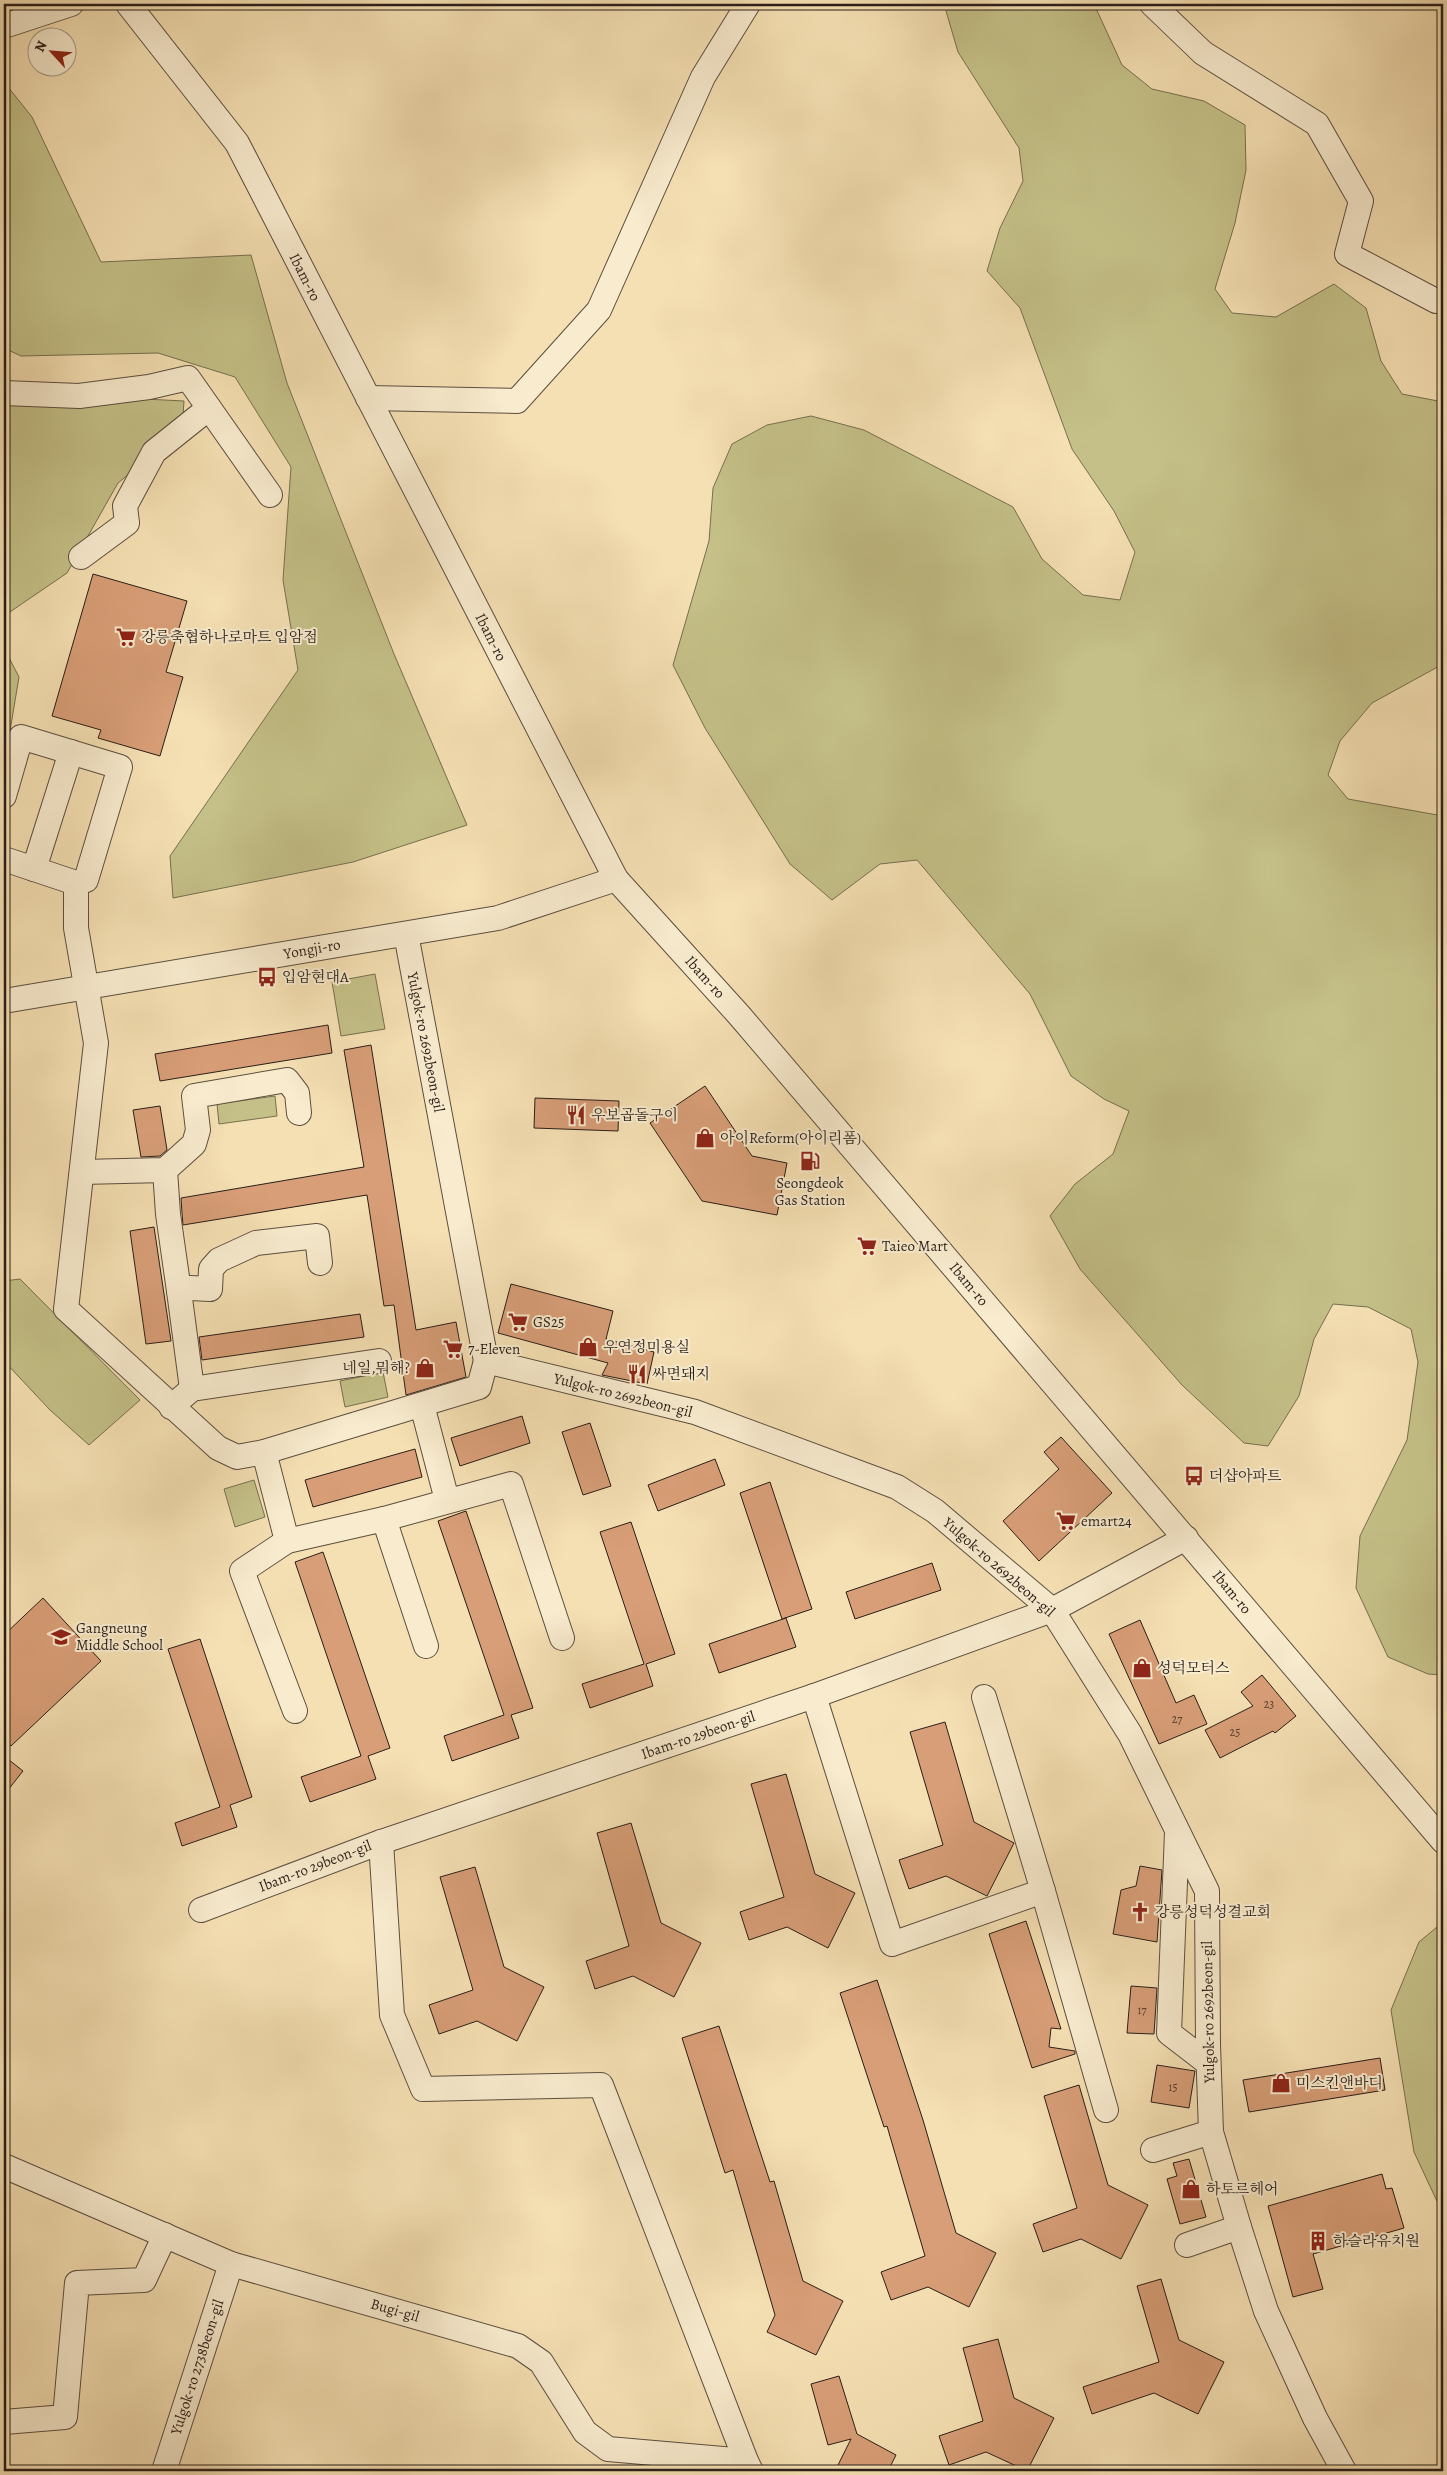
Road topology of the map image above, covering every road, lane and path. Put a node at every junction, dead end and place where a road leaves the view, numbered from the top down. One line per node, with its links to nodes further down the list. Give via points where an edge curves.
1 (70, 4): 5 (street)
2 (128, 4): 8 (street, Ibam-ro, via 237,143)
3 (748, 4): 8 (street, via 703,77 599,310 517,401)
4 (1152, 4): 6 (street, via 1203,52 1317,124 1361,201 1347,254 1436,301)
5 (4, 26)
6 (1443, 300)
7 (4, 393): 9 (street, via 79,396 188,378)
8 (368, 398): 16 (street, Ibam-ro)
9 (209, 408): 10 (street); 11 (street, via 154,452 125,506 127,522)
10 (270, 496)
11 (81, 557)
12 (71, 752): 13 (street, via 21,737); 15 (street); 17 (street, via 120,767 86,880)
13 (4, 796)
14 (4, 859): 15 (street)
15 (34, 869): 17 (street)
16 (616, 879): 18 (street, Yongji-ro, via 498,918); 34 (street, Ibam-ro, via 740,1014)
17 (76, 883): 19 (street, via 76,928)
18 (406, 934): 19 (street, Yongji-ro); 27 (street, Yulgok-ro 2692beon-gil)
19 (87, 987): 20 (street, Yongji-ro); 23 (street, via 96,1043)
20 (4, 1001)
21 (299, 1113): 22 (street, via 297,1093 287,1080 194,1096 198,1130 194,1144)
22 (165, 1170): 23 (street); 25 (street)
23 (82, 1172): 30 (street, via 66,1309)
24 (320, 1263): 25 (street, via 316,1236 256,1243 219,1260 211,1269 210,1289)
25 (180, 1291): 28 (street)
26 (379, 1361): 28 (street)
27 (486, 1361): 29 (street, via 478,1387); 36 (street, Yulgok-ro 2692beon-gil, via 695,1412 897,1487 935,1511)
28 (192, 1389): 30 (street)
29 (422, 1405): 31 (street); 32 (street)
30 (171, 1407): 31 (street, via 218,1448 238,1456)
31 (264, 1452): 35 (street)
32 (447, 1500): 33 (street); 37 (street, via 511,1484)
33 (384, 1519): 35 (street); 38 (street)
34 (1186, 1538): 36 (street, Ibam-ro 29beon-gil); 43 (street, Ibam-ro)
35 (287, 1541): 41 (street, via 242,1571)
36 (1052, 1610): 39 (street, Ibam-ro 29beon-gil); 42 (street, Yulgok-ro 2692beon-gil, via 1130,1734)
37 (562, 1638)
38 (426, 1646)
39 (814, 1696): 44 (street, Ibam-ro 29beon-gil); 45 (street, via 892,1944)
40 (984, 1697): 45 (street)
41 (295, 1711)
42 (1177, 1830): 47 (street, Yulgok-ro 2692beon-gil, via 1207,1891); 47 (street, via 1169,2033)
43 (1443, 1841)
44 (381, 1842): 46 (street, Ibam-ro 29beon-gil); 57 (street, via 392,2015 423,2089 601,2085)
45 (1043, 1891): 48 (street)
46 (201, 1910)
47 (1208, 2063): 49 (street, Yulgok-ro 2692beon-gil)
48 (1106, 2110)
49 (1211, 2132): 50 (street); 52 (street, Yulgok-ro 2692beon-gil)
50 (1153, 2150)
51 (4, 2166): 53 (street, Bugi-gil)
52 (1239, 2227): 54 (street); 59 (street, Yulgok-ro 2692beon-gil, via 1266,2311 1315,2418)
53 (165, 2235): 55 (street, Bugi-gil); 56 (street, via 144,2280 77,2283 65,2417)
54 (1187, 2245)
55 (231, 2264): 57 (street, Bugi-gil, via 518,2346 541,2362 584,2432 608,2449); 58 (street, Yulgok-ro 2738beon-gil)
56 (4, 2422)
57 (749, 2466)
58 (164, 2471)
59 (1344, 2471)

